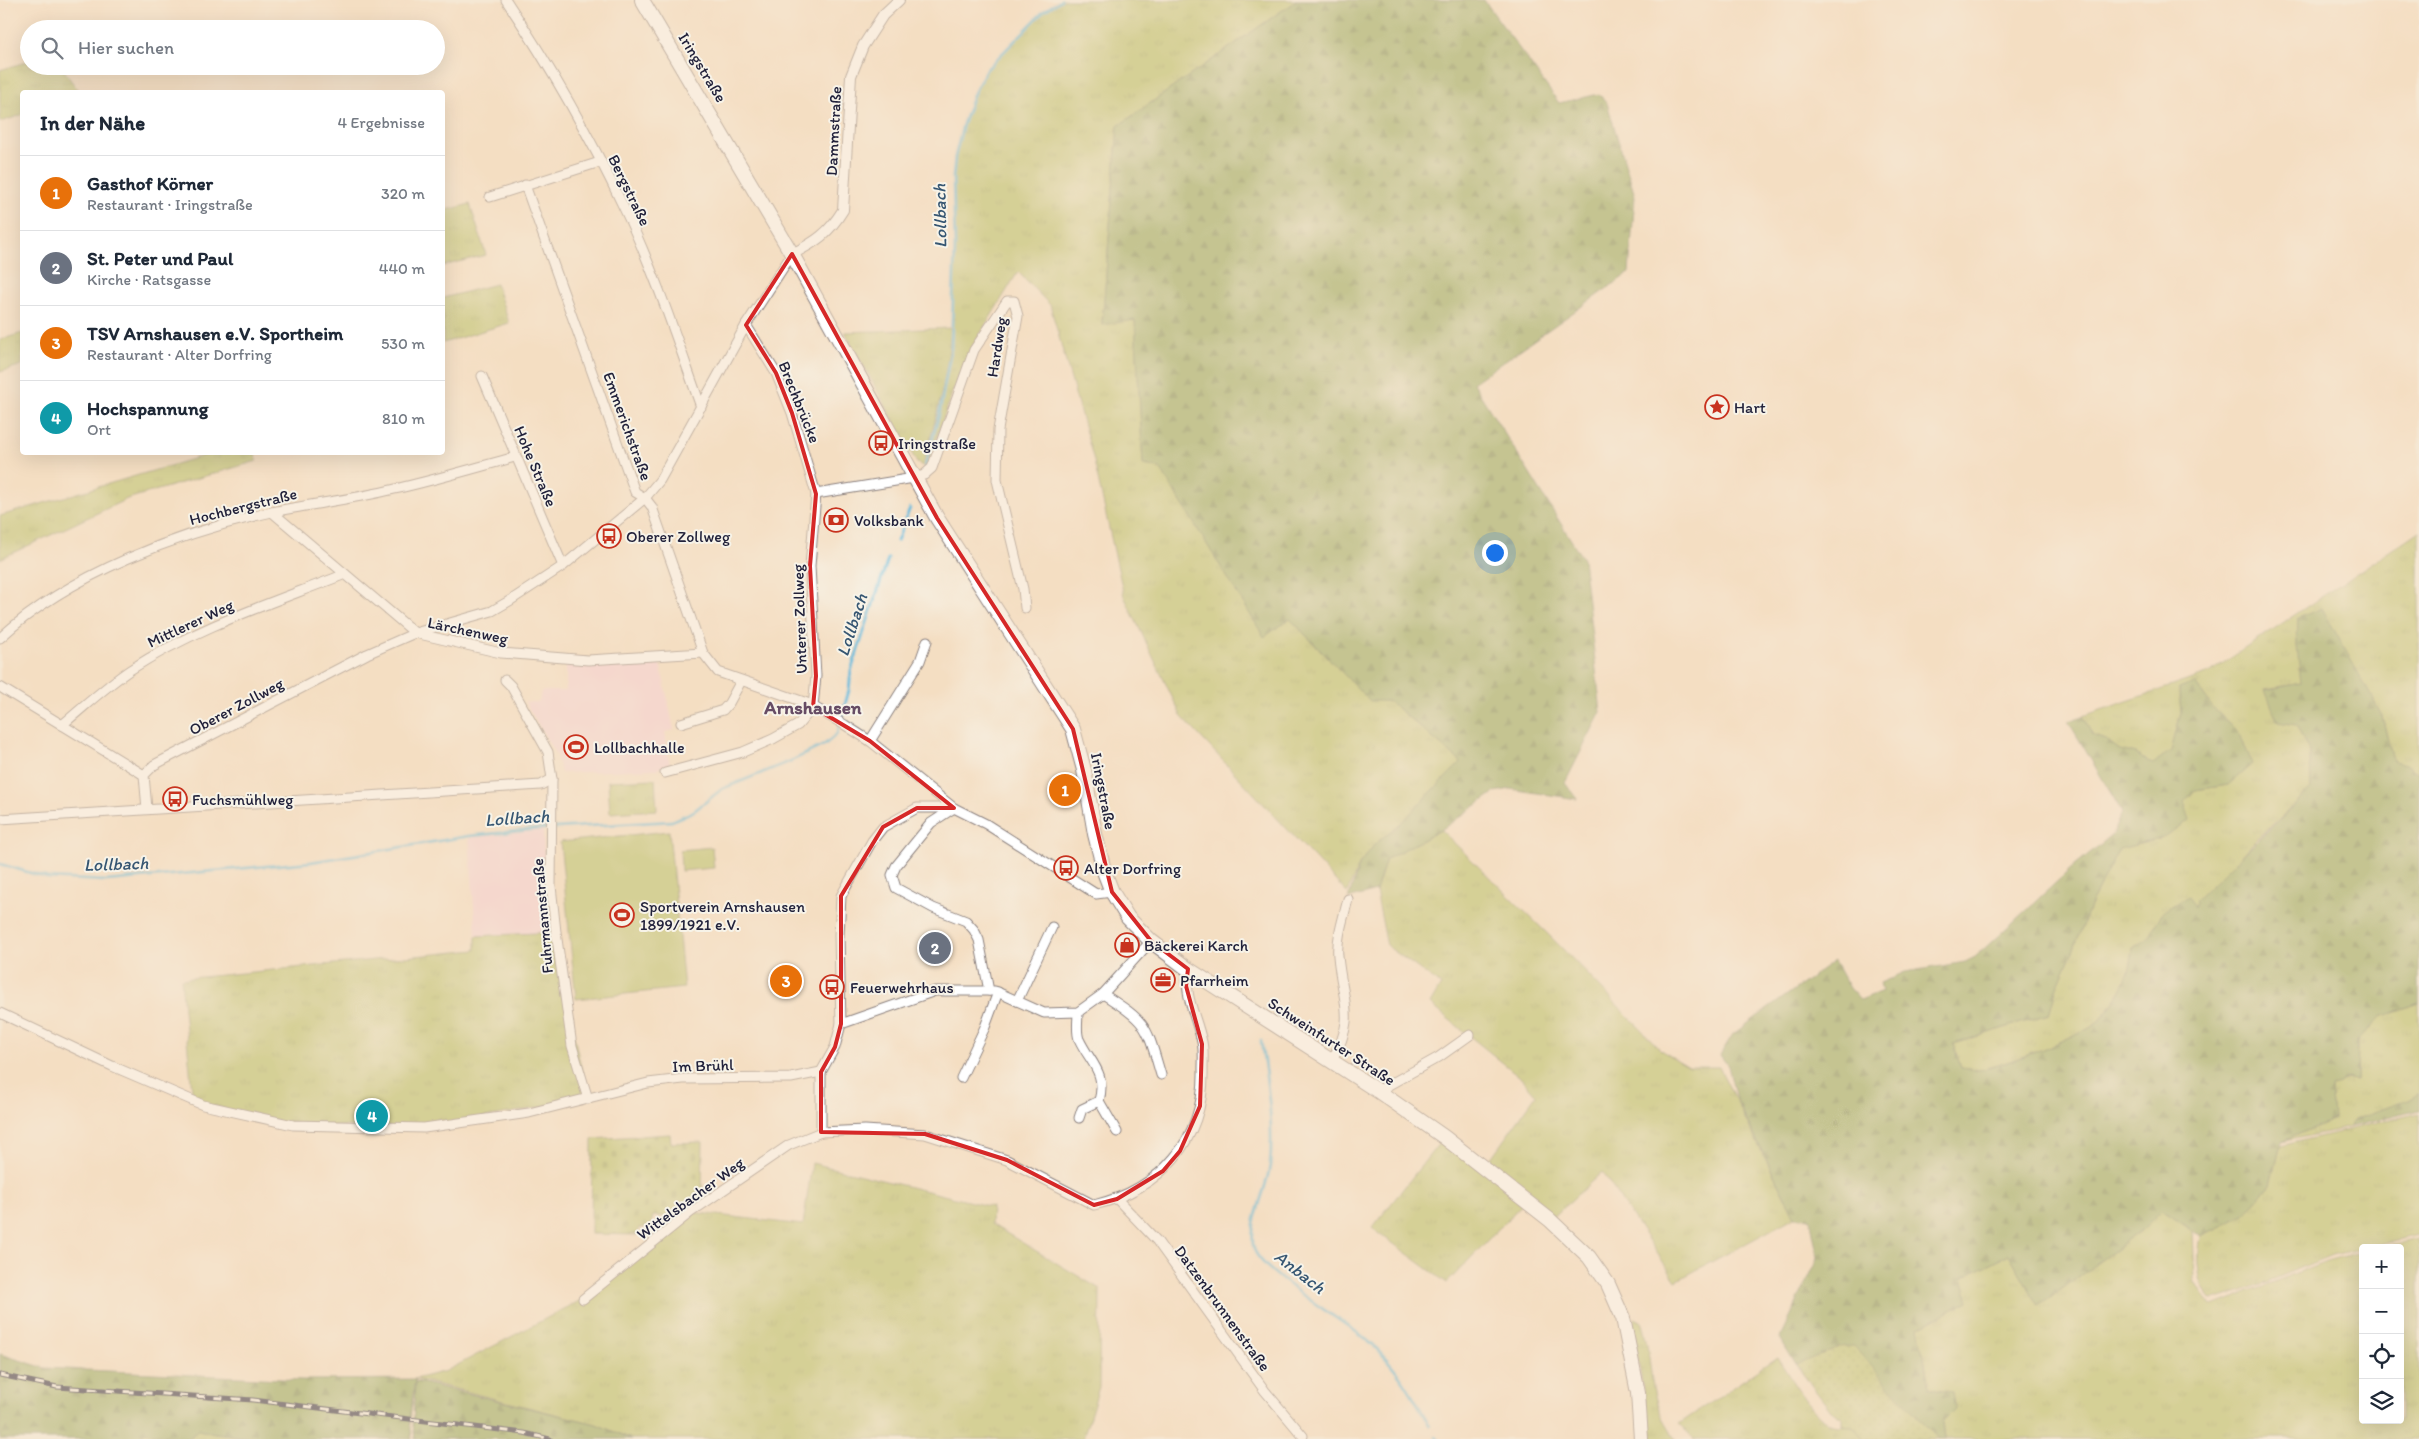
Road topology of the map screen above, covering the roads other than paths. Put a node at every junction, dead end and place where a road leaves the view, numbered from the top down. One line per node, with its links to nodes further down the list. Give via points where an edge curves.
1 (506, 0): 4 (street, Bergstraße, via 544,58)
2 (642, 0): 7 (main road, Iringstraße)
3 (899, 0): 7 (street, Dammstraße, via 883,15 868,38 851,76 843,210 832,228)
4 (600, 162): 5 (street); 10 (street, Bergstraße, via 625,209 664,303)
5 (525, 185): 6 (street); 14 (street, Emmerichstraße, via 635,492)
6 (490, 197)
7 (792, 254): 8 (street, Oberer Zollweg); 12 (main road, Iringstraße)
8 (746, 325): 10 (street, Oberer Zollweg); 13 (street, Brechbrücke, via 776,373 786,397)
9 (482, 376): 11 (street, Hohe Straße)
10 (701, 407): 14 (street, Oberer Zollweg, via 660,480)
11 (515, 457): 15 (street, Hochbergstraße, via 395,489); 16 (street, Hohe Straße)
12 (914, 478): 13 (street); 18 (street, Hardweg, via 932,468 974,350 1007,301 1014,300 1018,316 998,430 997,480); 36 (main road, Iringstraße, via 1073,729 1095,834)
13 (816, 494): 26 (street, Unterer Zollweg, via 810,566 816,676)
14 (645, 498): 16 (street, Oberer Zollweg); 22 (street, Emmerichstraße, via 652,507)
15 (272, 512): 17 (street, Lärchenweg); 20 (street, Hochbergstraße, via 174,539 88,577 16,623)
16 (563, 566): 19 (street, Oberer Zollweg, via 492,611)
17 (345, 574): 19 (street, Lärchenweg); 28 (street, Mittlerer Weg, via 170,646 129,670)
18 (1025, 608)
19 (415, 633): 22 (street, Lärchenweg, via 501,653 588,660); 31 (street, Oberer Zollweg, via 367,654 171,756)
20 (0, 638)
21 (927, 641): 29 (street, via 920,661)
22 (703, 653): 24 (street, Emmerichstraße, via 718,672)
23 (505, 680): 32 (street, Fuhrmannstraße, via 548,752)
24 (741, 681): 26 (street, Emmerichstraße); 27 (street, via 723,710)
25 (0, 686): 28 (street)
26 (813, 707): 29 (street, Emmerichstraße); 30 (street, via 798,725 772,739 743,752)
27 (681, 722)
28 (62, 725): 31 (street)
29 (870, 741): 33 (street, Emmerichstraße)
30 (666, 773)
31 (144, 775): 34 (street)
32 (552, 779): 34 (street, via 541,785); 53 (street, Fuhrmannstraße, via 551,886 556,932 572,1046)
33 (954, 808): 36 (street, via 986,824 1096,894); 41 (street, via 931,823 892,875 896,888 966,921 974,930); 46 (street, via 917,808 883,827 850,878 840,902)
34 (147, 809): 35 (street)
35 (0, 818)
36 (1112, 892): 39 (main road, Iringstraße, via 1128,918)
37 (1348, 899): 48 (street, via 1337,954 1348,1013 1345,1034)
38 (1052, 927): 43 (street)
39 (1150, 941): 40 (main road, Schweinfurter Straße); 42 (street)
40 (1188, 969): 48 (main road, Schweinfurter Straße); 58 (street, via 1186,986 1202,1044 1204,1083 1200,1106 1180,1151 1163,1172 1141,1188)
41 (993, 992): 43 (street); 46 (street, via 934,991); 51 (street, via 985,1027)
42 (1103, 994): 44 (street); 50 (street, via 1144,1024)
43 (1017, 1001): 44 (street, via 1044,1013)
44 (1078, 1012): 54 (street, via 1078,1038 1091,1057 1103,1086)
45 (0, 1013): 53 (street, Im Brühl, via 203,1105 292,1125 424,1128 528,1113)
46 (841, 1024): 49 (street, via 835,1047)
47 (1470, 1035): 52 (street, via 1439,1057)
48 (1331, 1062): 52 (main road, Schweinfurter Straße)
49 (821, 1072): 53 (street, Im Brühl, via 791,1078 683,1079 648,1083); 56 (street)
50 (1161, 1075)
51 (961, 1078)
52 (1378, 1091): 61 (main road, Schweinfurter Straße, via 1550,1220 1589,1258 1608,1284 1623,1318 1638,1393)
53 (588, 1100)
54 (1099, 1101): 55 (street, via 1082,1110); 57 (street)
55 (1079, 1118)
56 (821, 1132): 58 (street, via 864,1130 925,1134 1007,1160 1094,1205); 59 (street, Wittelsbacher Weg, via 789,1144 691,1212)
57 (1117, 1132)
58 (1117, 1199): 60 (street, Datzenbrunnenstraße, via 1157,1241 1265,1391)
59 (582, 1299)
60 (1303, 1436)
61 (1641, 1439)

